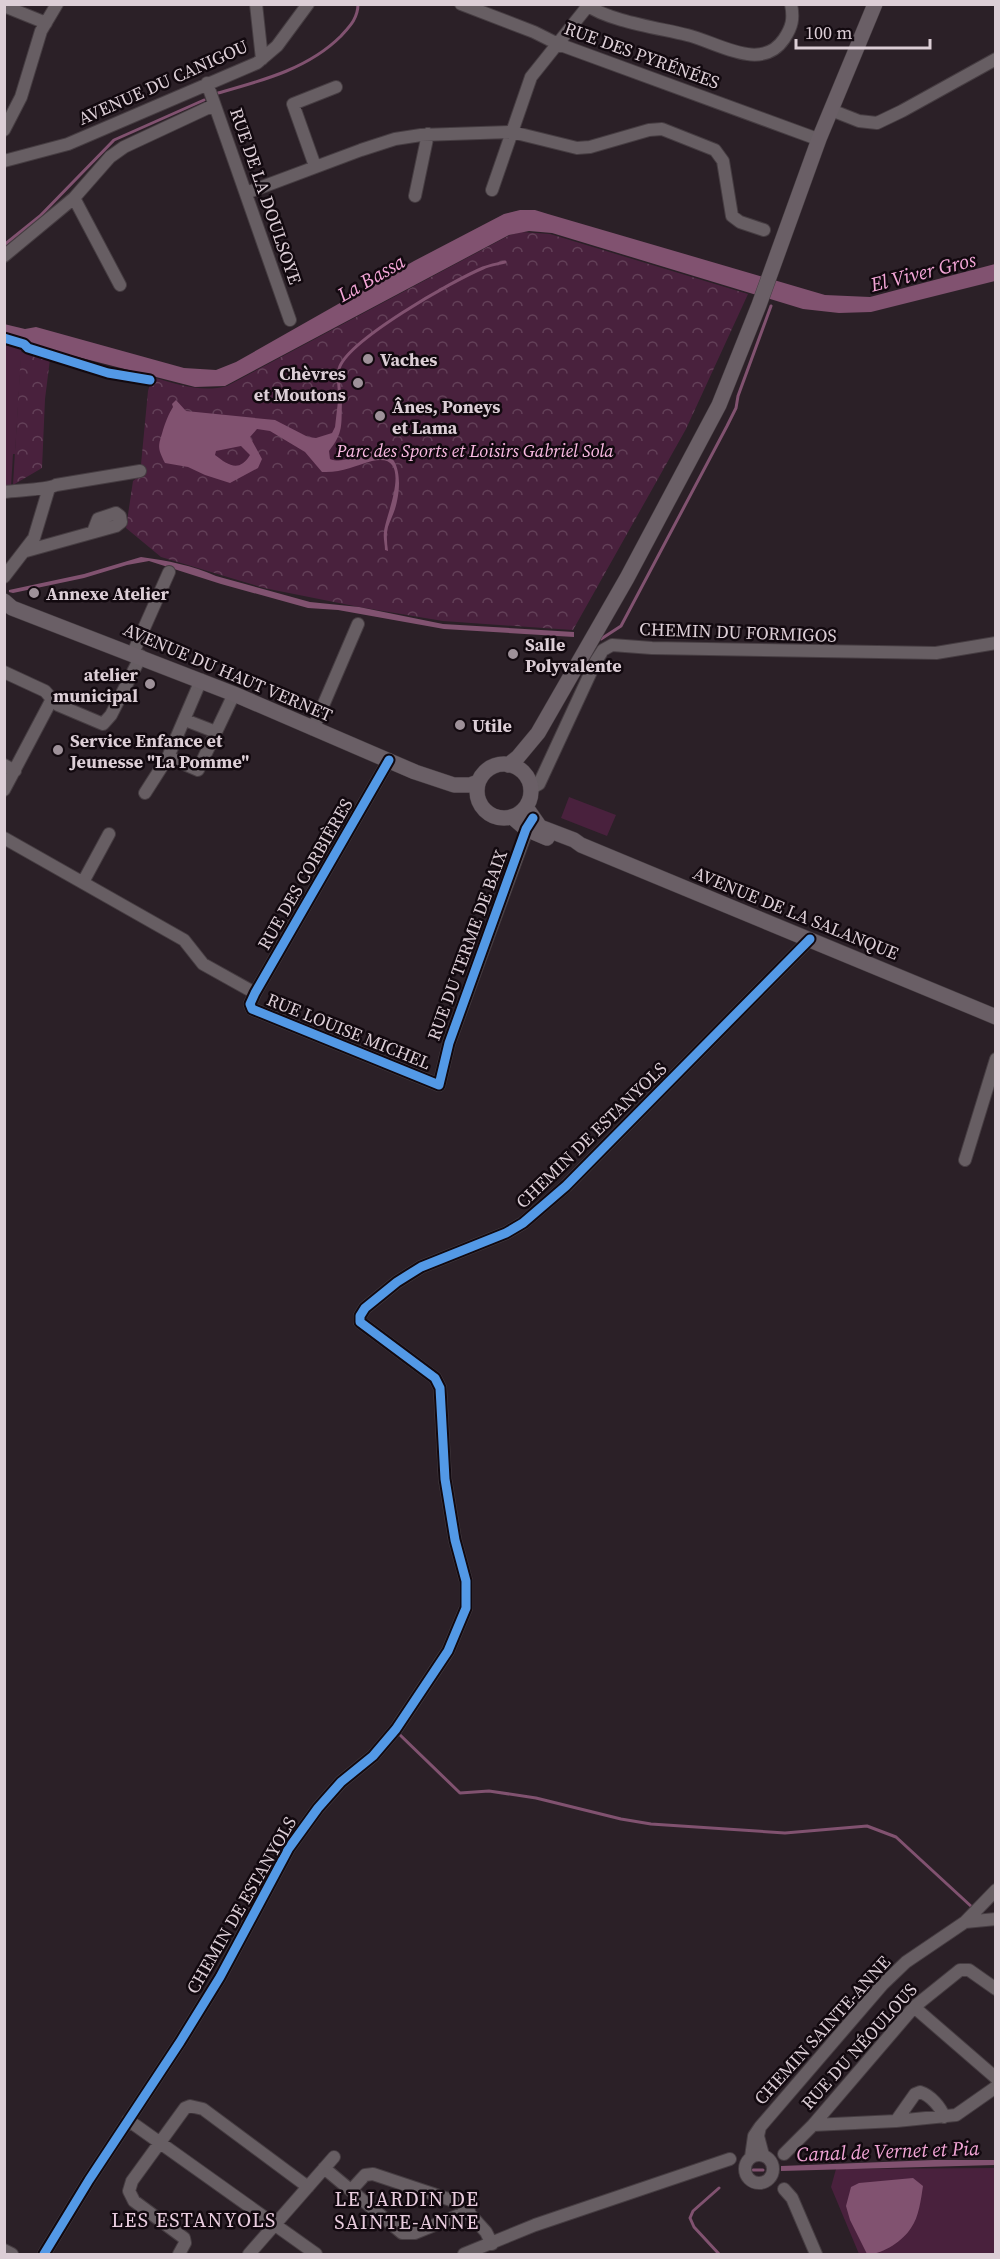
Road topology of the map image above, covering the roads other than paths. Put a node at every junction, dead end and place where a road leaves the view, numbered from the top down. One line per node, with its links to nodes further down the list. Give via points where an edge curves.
1 (57, 4): 9 (street)
2 (256, 4): 11 (street)
3 (308, 4): 11 (street, AVENUE DU CANIGOU, via 277,46)
4 (461, 4): 10 (street, RUE DES PYRÉNÉES)
5 (791, 4): 8 (street, via 792,27 778,48 747,55 693,36 618,19)
6 (875, 4): 16 (main road)
7 (4, 6): 9 (street)
8 (586, 6): 10 (street)
9 (46, 23): 17 (street, via 21,98)
10 (558, 44): 18 (street, via 531,77); 20 (street, RUE DES PYRÉNÉES)
11 (262, 59): 13 (street, AVENUE DU CANIGOU)
12 (996, 59): 16 (street, via 877,123)
13 (207, 83): 15 (street, RUE DE LA DOULSOYE); 21 (street, AVENUE DU CANIGOU, via 68,144)
14 (336, 87): 22 (street, via 293,104)
15 (214, 105): 24 (street, RUE DE LA DOULSOYE); 26 (street, via 124,147)
16 (831, 110): 51 (main road, via 719,405 627,578)
17 (4, 130)
18 (512, 132): 19 (street); 23 (street); 27 (street, via 577,148 662,129 715,150 723,161 732,216)
19 (428, 134): 22 (street, via 395,139); 25 (street)
20 (812, 137)
21 (7, 159)
22 (315, 166): 24 (street)
23 (492, 190)
24 (246, 193): 30 (street, RUE DE LA DOULSOYE)
25 (415, 196)
26 (74, 198): 28 (street); 29 (street)
27 (765, 230)
28 (4, 256)
29 (120, 285)
30 (290, 320)
31 (140, 471): 32 (street)
32 (50, 488): 33 (street); 35 (street)
33 (4, 492)
34 (93, 532): 35 (street)
35 (26, 551): 37 (street)
36 (169, 572): 43 (street)
37 (4, 577)
38 (4, 601): 40 (main road, AVENUE DU HAUT VERNET)
39 (4, 609): 40 (main road, AVENUE DU HAUT VERNET)
40 (26, 612): 43 (main road, AVENUE DU HAUT VERNET)
41 (358, 624): 49 (street)
42 (996, 643): 58 (street, CHEMIN DU FORMIGOS, via 936,653 612,645 596,661 539,784)
43 (137, 655): 45 (main road, AVENUE DU HAUT VERNET); 47 (street, via 104,724)
44 (4, 672): 47 (street, via 45,691)
45 (201, 680): 46 (main road, AVENUE DU HAUT VERNET); 48 (street)
46 (234, 693): 49 (main road, AVENUE DU HAUT VERNET); 50 (street)
47 (52, 699): 55 (street)
48 (185, 720): 50 (street); 52 (street)
49 (313, 729): 53 (main road, AVENUE DU HAUT VERNET)
50 (216, 732): 52 (street, via 198,770)
51 (538, 733): 54 (main road); 58 (main road)
52 (168, 758): 60 (street)
53 (389, 760): 56 (main road, AVENUE DU HAUT VERNET); 67 (street, RUE DES CORBIÈRES)
54 (508, 765): 57 (main road, via 492,767); 58 (main road, via 515,767)
55 (10, 768): 59 (street)
56 (415, 772): 57 (main road, AVENUE DU HAUT VERNET, via 454,785); 61 (main road, AVENUE DU HAUT VERNET, via 449,792)
57 (478, 782): 61 (main road)
58 (528, 783): 62 (main road)
59 (4, 790)
60 (145, 793)
61 (478, 800): 62 (main road, via 495,817)
62 (528, 818): 66 (main road, AVENUE DE LA SALANQUE, via 556,842 581,845); 70 (street, RUE DU TERME DE BAIX, via 448,1042)
63 (109, 834): 65 (street)
64 (4, 838): 65 (street, RUE LOUISE MICHEL)
65 (83, 882): 67 (street, RUE LOUISE MICHEL, via 184,940 202,964)
66 (810, 939): 68 (main road, AVENUE DE LA SALANQUE); 81 (street, CHEMIN DE ESTANYOLS, via 566,1186 523,1223 421,1267 397,1282 360,1316 360,1322 435,1378 440,1388 445,1479 466,1581 466,1608 448,1650 396,1729 373,1756 341,1782 289,1848 220,1977)
67 (253, 998): 70 (street, RUE LOUISE MICHEL, via 252,1009)
68 (996, 1017)
69 (996, 1059): 71 (street)
70 (439, 1085)
71 (965, 1160)
72 (996, 1890): 74 (street, CHEMIN SAINTE-ANNE)
73 (996, 1919): 74 (street)
74 (965, 1922): 87 (street, CHEMIN SAINTE-ANNE, via 906,1962 882,1985 760,2127)
75 (996, 1989): 76 (street, RUE DU NÉOULOUS, via 976,1973 960,1970)
76 (914, 2007): 77 (street); 79 (street, RUE DU NÉOULOUS)
77 (996, 2078)
78 (996, 2087): 80 (street, via 956,2115)
79 (826, 2108): 83 (street, RUE DU NÉOULOUS); 84 (street)
80 (944, 2117): 82 (street); 82 (street, via 942,2110 920,2092)
81 (128, 2120): 85 (street); 96 (street, CHEMIN DE ESTANYOLS)
82 (896, 2121): 84 (street)
83 (813, 2124): 84 (street); 87 (street, RUE DU NÉOULOUS, via 784,2154)
84 (828, 2124)
85 (160, 2143): 89 (street, via 185,2108 198,2106); 92 (street); 97 (street, via 129,2191 135,2201 184,2238)
86 (334, 2157): 88 (street)
87 (761, 2165): 93 (street, via 740,2156 535,2225); 101 (street, via 792,2198)
88 (324, 2168): 89 (street); 90 (street)
89 (308, 2187): 92 (street)
90 (354, 2193): 91 (street, via 402,2233 415,2233); 91 (street, via 354,2187 365,2175 373,2174 460,2203)
91 (469, 2211): 93 (street)
92 (274, 2225): 98 (street); 99 (street)
93 (492, 2244): 100 (street)
94 (4, 2250): 95 (street)
95 (12, 2254)
96 (44, 2254)
97 (179, 2254)
98 (249, 2254)
99 (316, 2254)
100 (464, 2254)
101 (816, 2254)

